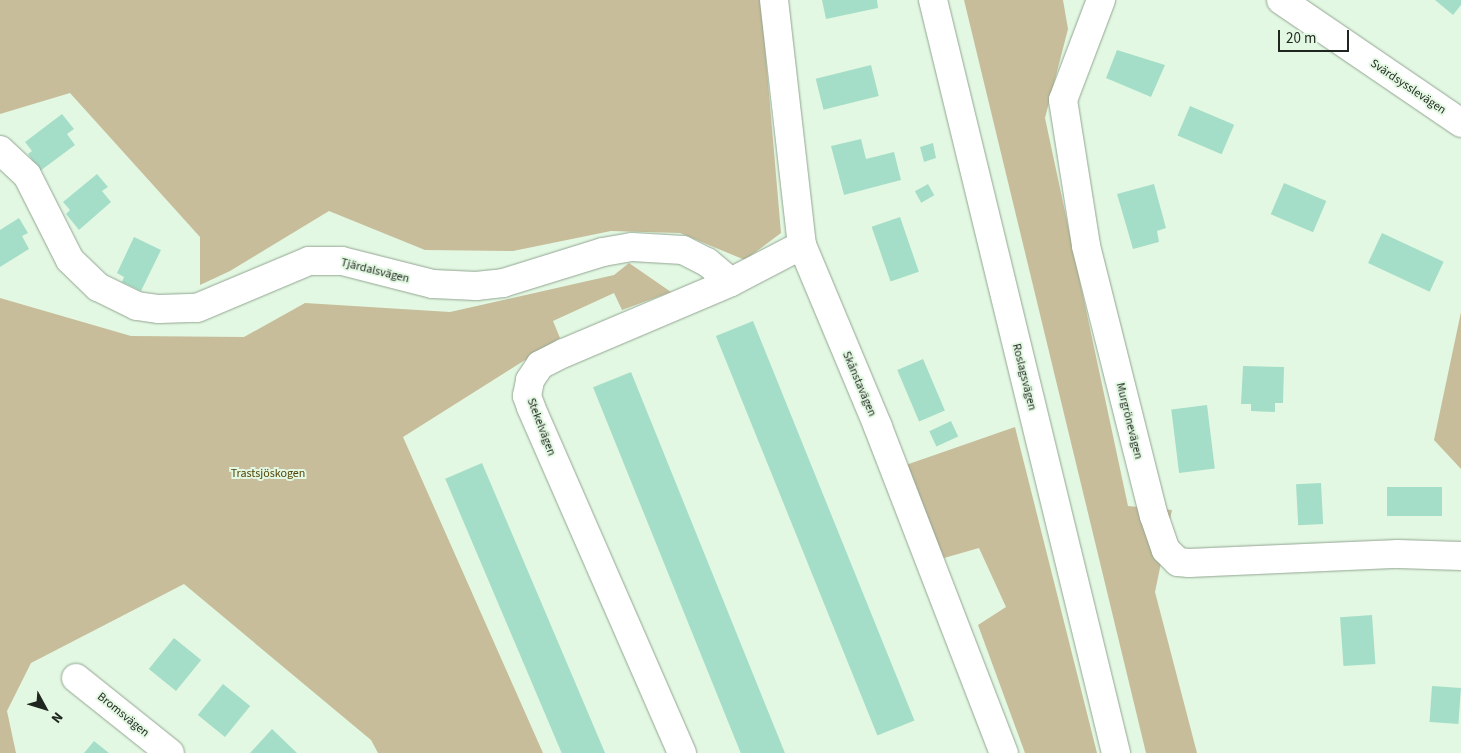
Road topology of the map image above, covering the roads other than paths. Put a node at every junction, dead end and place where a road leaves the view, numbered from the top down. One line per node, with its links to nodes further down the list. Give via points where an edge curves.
1 (774, 0): 7 (street, Skånstavägen)
2 (933, 0): 14 (street, Roslagsvägen)
3 (1100, 0): 9 (street, Murgrönevägen, via 1063,100 1086,246 1152,508 1166,550 1178,562 1189,563 1388,554)
4 (1281, 0): 5 (street, Svärdsysslevägen)
5 (1461, 123)
6 (0, 150): 8 (street, Tjärdalsvägen, via 27,175 70,260 84,275 122,301 159,310 182,310 214,303 295,265 317,261 342,261 433,284 476,286 526,277 603,252 671,247 692,253)
7 (802, 246): 8 (street, Stekelvägen); 13 (street, Skånstavägen, via 878,427)
8 (731, 282): 12 (street, Stekelvägen, via 564,353 540,366 528,388 531,407)
9 (1461, 556)
10 (76, 678): 11 (street, Bromsvägen)
11 (170, 753)
12 (682, 753)
13 (1004, 753)
14 (1116, 753)

